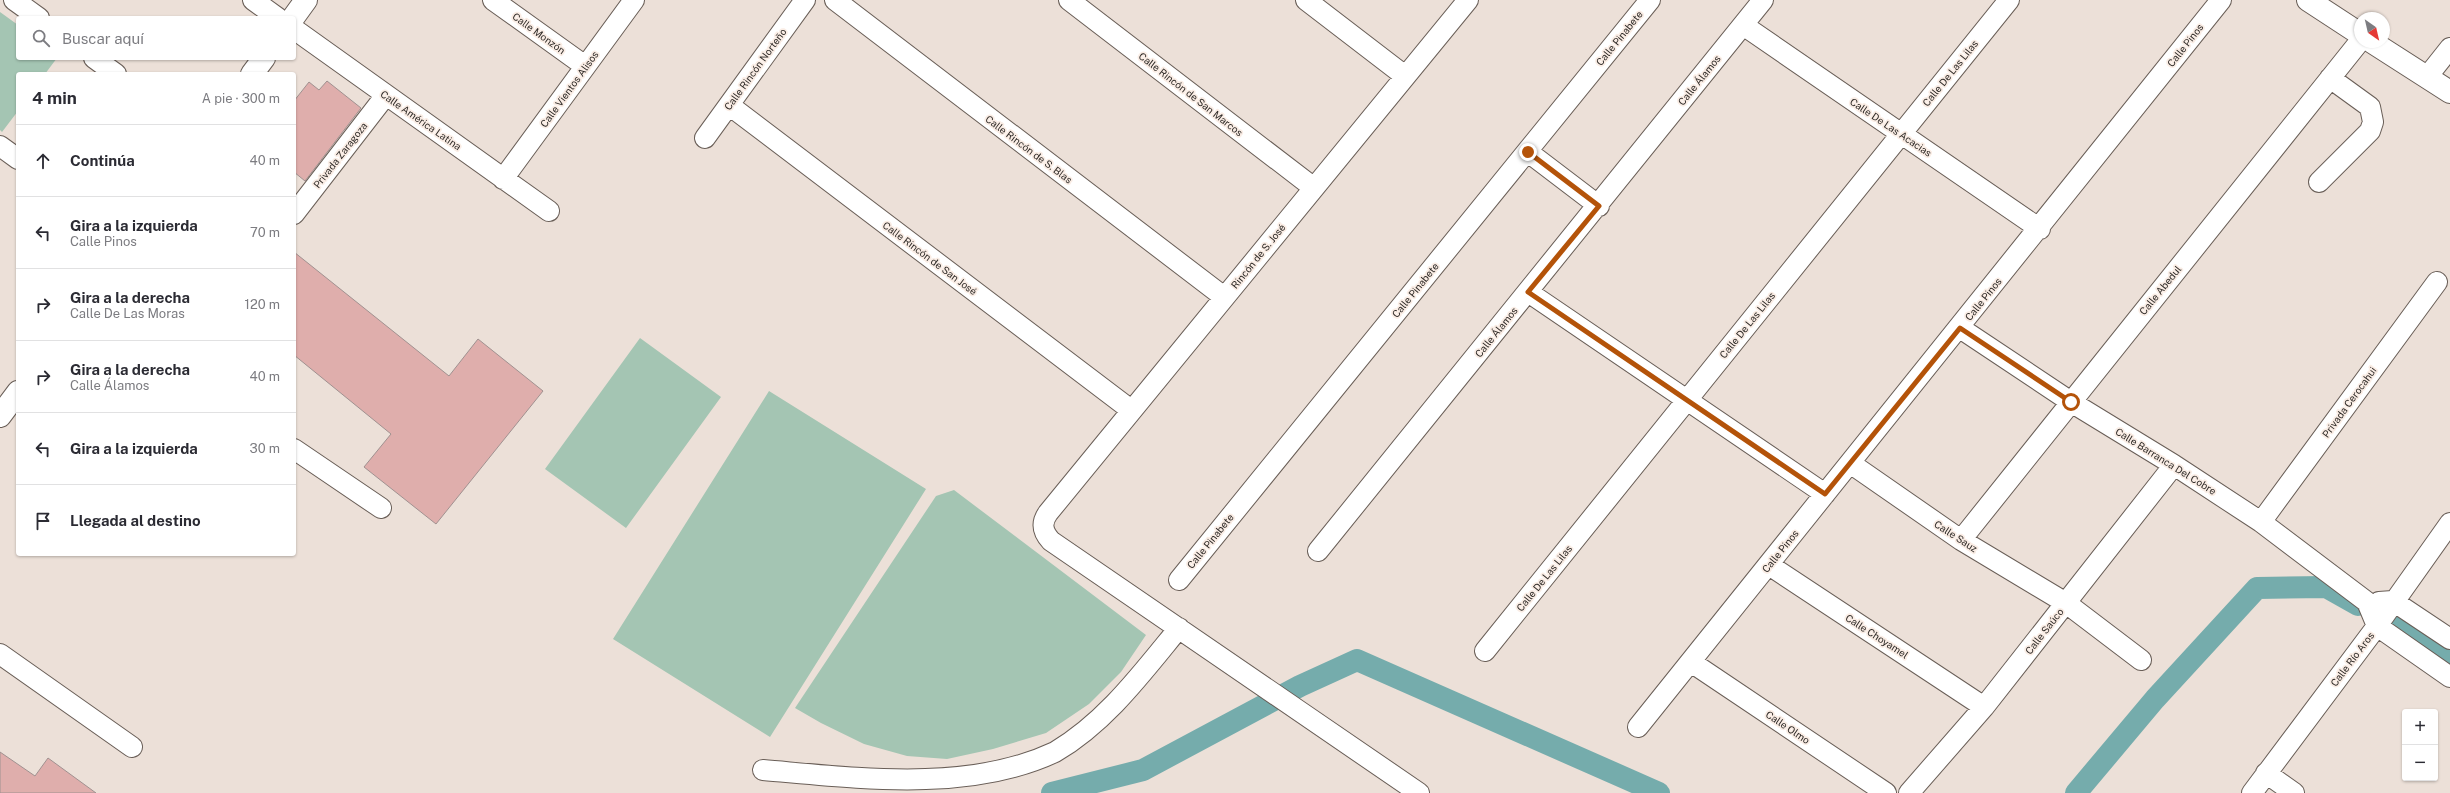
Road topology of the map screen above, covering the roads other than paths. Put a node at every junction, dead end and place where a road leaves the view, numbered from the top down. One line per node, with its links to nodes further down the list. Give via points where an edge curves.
1 (14, 0): 16 (street)
2 (253, 0): 17 (street)
3 (306, 0): 18 (main road)
4 (493, 0): 27 (street, Calle Monzón)
5 (634, 0): 27 (street, Calle Vientos Alisos)
6 (805, 0): 35 (street, Calle Rincón Norteño)
7 (835, 0): 50 (street, Calle Rincón de S. Blas)
8 (1069, 0): 43 (street, Calle Rincón de San Marcos)
9 (1306, 0): 30 (street)
10 (1468, 0): 30 (street, Rincón de S. José)
11 (1650, 0): 39 (street, Calle Pinabete)
12 (1763, 0): 19 (street, Calle Álamos)
13 (2009, 0): 36 (street, Calle De Las Lilas)
14 (2221, 0): 47 (street, Calle Pinos)
15 (2308, 0): 20 (main road)
16 (36, 16)
17 (275, 16)
18 (294, 16)
19 (1743, 25): 36 (street, Calle De Las Acacias); 44 (street, Calle Álamos)
20 (2354, 30)
21 (296, 31): 34 (street, Calle América Latina)
22 (2354, 48): 32 (street, Calle Abedul)
23 (2381, 48): 31 (main road)
24 (2450, 48): 31 (street)
25 (97, 60): 28 (street)
26 (262, 60): 29 (main road)
27 (586, 66): 41 (street, Calle Vientos Alisos)
28 (113, 72)
29 (254, 72)
30 (1405, 76): 43 (street, Rincón de S. José)
31 (2427, 77): 33 (main road)
32 (2330, 78): 42 (street, via 2370,107 2373,122 2370,131); 54 (street, Calle Abedul)
33 (2450, 92)
34 (386, 95): 41 (street, Calle América Latina); 45 (street, Privada Zaragoza)
35 (729, 105): 37 (street, Calle Rincón Norteño); 55 (street, Calle Rincón de San José)
36 (1901, 133): 47 (street, Calle De Las Acacias); 53 (street, Calle De Las Lilas)
37 (705, 138)
38 (0, 146): 40 (street)
39 (1528, 152): 44 (street); 67 (street, Calle Pinabete)
40 (16, 158)
41 (503, 179): 46 (street, Calle América Latina)
42 (2319, 182)
43 (1314, 188): 50 (street, Rincón de S. José)
44 (1599, 206): 49 (street, Calle Álamos)
45 (296, 211)
46 (548, 211)
47 (2040, 229): 51 (street, Calle Pinos)
48 (2437, 282): 62 (street, Privada Cerocahui)
49 (1528, 292): 53 (street); 65 (street, Calle Álamos)
50 (1224, 297): 55 (street, Rincón de S. José)
51 (1960, 328): 54 (street, Calle Barranca Del Cobre); 58 (street, Calle Pinos)
52 (16, 395): 56 (main road)
53 (1686, 401): 60 (street); 74 (street, Calle De Las Lilas)
54 (2071, 402): 59 (street, Calle Barranca Del Cobre); 64 (street, Calle Abedul)
55 (1131, 410): 72 (street, Rincón de S. José, via 1048,512 1044,518 1043,530 1051,540)
56 (0, 416)
57 (296, 450): 61 (street)
58 (1850, 463): 60 (street, Calle Pinos); 64 (street, Calle Sauz)
59 (2174, 465): 62 (street, Calle Barranca Del Cobre); 70 (street, Calle Saúco)
60 (1825, 494): 66 (street, Calle Pinos)
61 (380, 508)
62 (2261, 522): 69 (street, Calle Barranca Del Cobre)
63 (2450, 523): 68 (street, Calle Río Aros)
64 (1961, 540): 70 (street, Calle Sauz)
65 (1318, 551)
66 (1769, 565): 77 (street, Calle Pinos); 79 (street, Calle Choyamel)
67 (1179, 580)
68 (2393, 601): 69 (street); 71 (street, Calle Río Aros); 73 (street)
69 (2367, 602): 71 (street)
70 (2066, 603): 76 (street, Calle Sauz); 79 (street, Calle Saúco)
71 (2376, 626): 78 (street); 83 (street, Calle Río Aros)
72 (1179, 628): 82 (street, via 1126,692 1087,729 1055,752 1015,769 974,779 930,783); 84 (street)
73 (2450, 639)
74 (1485, 651)
75 (0, 654): 81 (street)
76 (2141, 660)
77 (1691, 662): 80 (street, Calle Pinos); 85 (street, Calle Olmo)
78 (2450, 677)
79 (1984, 707): 86 (street, Calle Saúco)
80 (1638, 727)
81 (132, 747)
82 (763, 770)
83 (2266, 773): 87 (street, Calle Río Aros); 88 (street)
84 (1418, 793)
85 (1886, 793)
86 (1909, 793)
87 (2252, 793)
88 (2294, 793)

